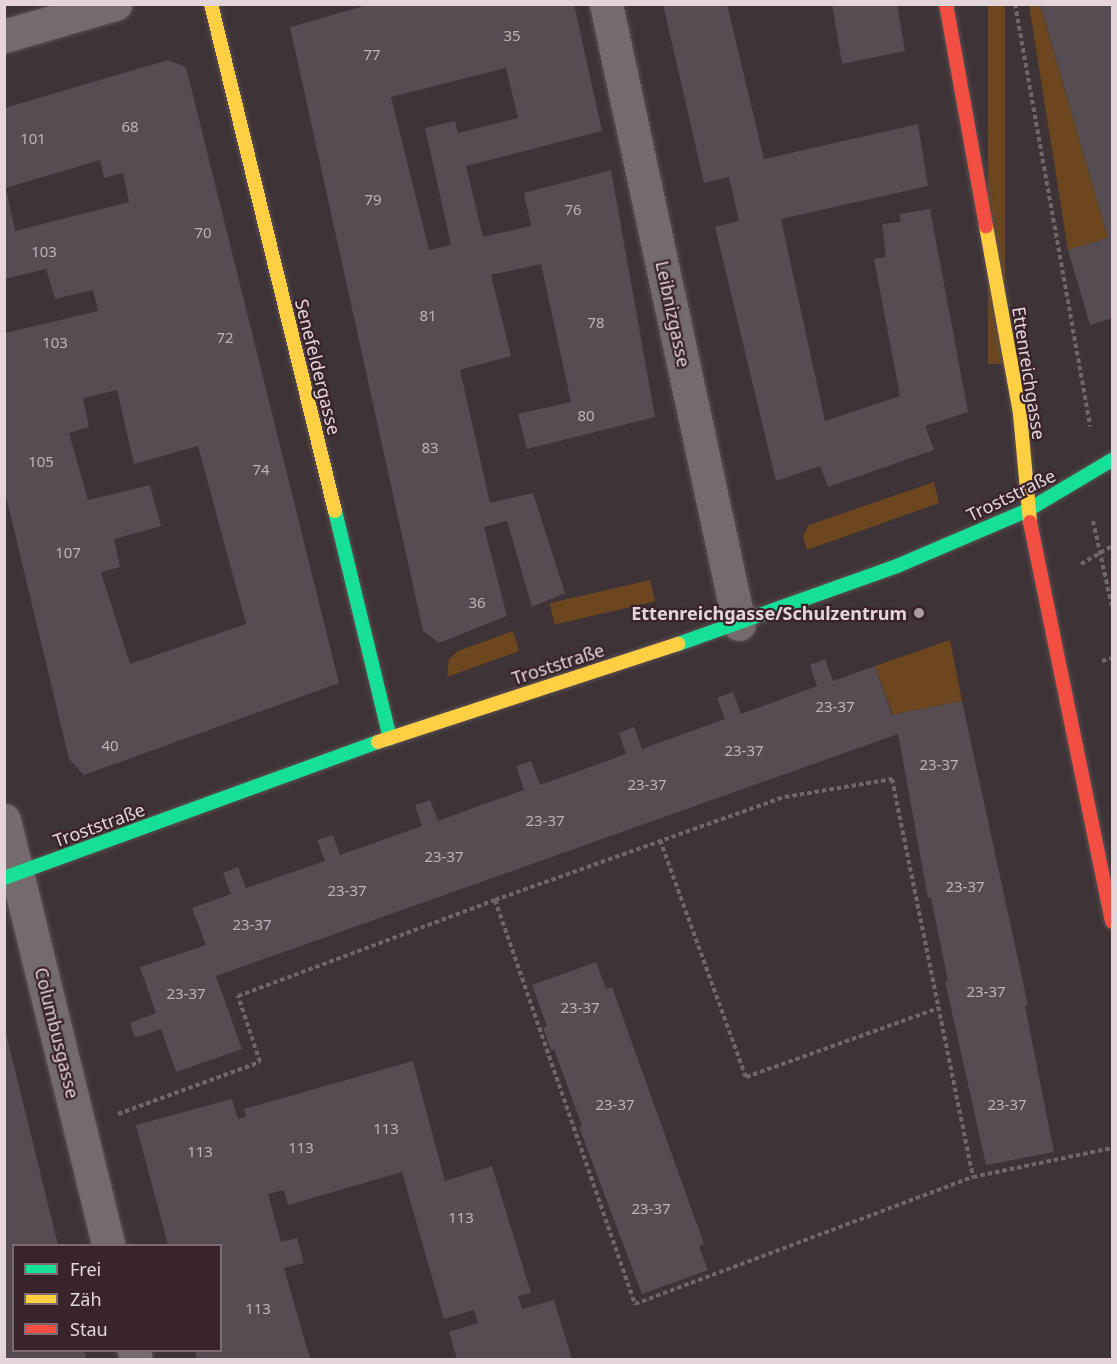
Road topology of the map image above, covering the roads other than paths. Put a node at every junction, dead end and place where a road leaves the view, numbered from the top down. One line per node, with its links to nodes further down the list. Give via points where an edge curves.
1 (115, 4): 5 (street)
2 (211, 4): 9 (street, Senefeldergasse)
3 (606, 4): 8 (street, Leibnizgasse)
4 (946, 4): 7 (street, Ettenreichgasse, via 1020,414)
5 (4, 36)
6 (1113, 460): 7 (street, Troststraße)
7 (1028, 510): 8 (street, Troststraße, via 897,566); 12 (street, Ettenreichgasse)
8 (739, 624): 9 (street, Troststraße)
9 (390, 738): 11 (street, Troststraße)
10 (4, 820): 11 (street, Columbusgasse)
11 (11, 876): 13 (street, Columbusgasse)
12 (1113, 922)
13 (109, 1244)

